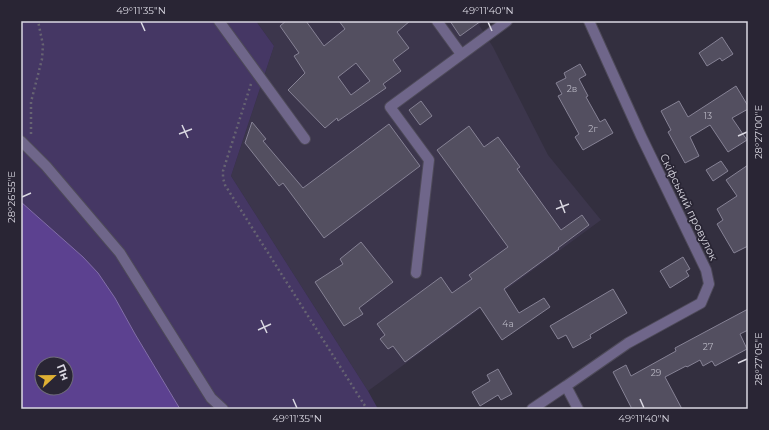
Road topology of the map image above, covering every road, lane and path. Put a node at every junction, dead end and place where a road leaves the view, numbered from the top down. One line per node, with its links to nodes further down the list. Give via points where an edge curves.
1 (38, 21): 8 (path, via 43,45 31,102)
2 (219, 21): 7 (street)
3 (437, 21): 6 (street)
4 (507, 21): 6 (street)
5 (589, 21): 12 (street, Скіфський провулок, via 706,270 709,284 701,303 628,343)
6 (462, 54): 11 (street, via 390,107 429,160)
7 (255, 70): 9 (street); 14 (path, via 223,171 225,185)
8 (32, 137)
9 (305, 139)
10 (21, 141): 13 (street, via 46,166 120,253 211,398)
11 (416, 273)
12 (566, 386): 15 (street, Скіфський провулок); 16 (street)
13 (223, 409)
14 (367, 409)
15 (532, 409)
16 (578, 409)

